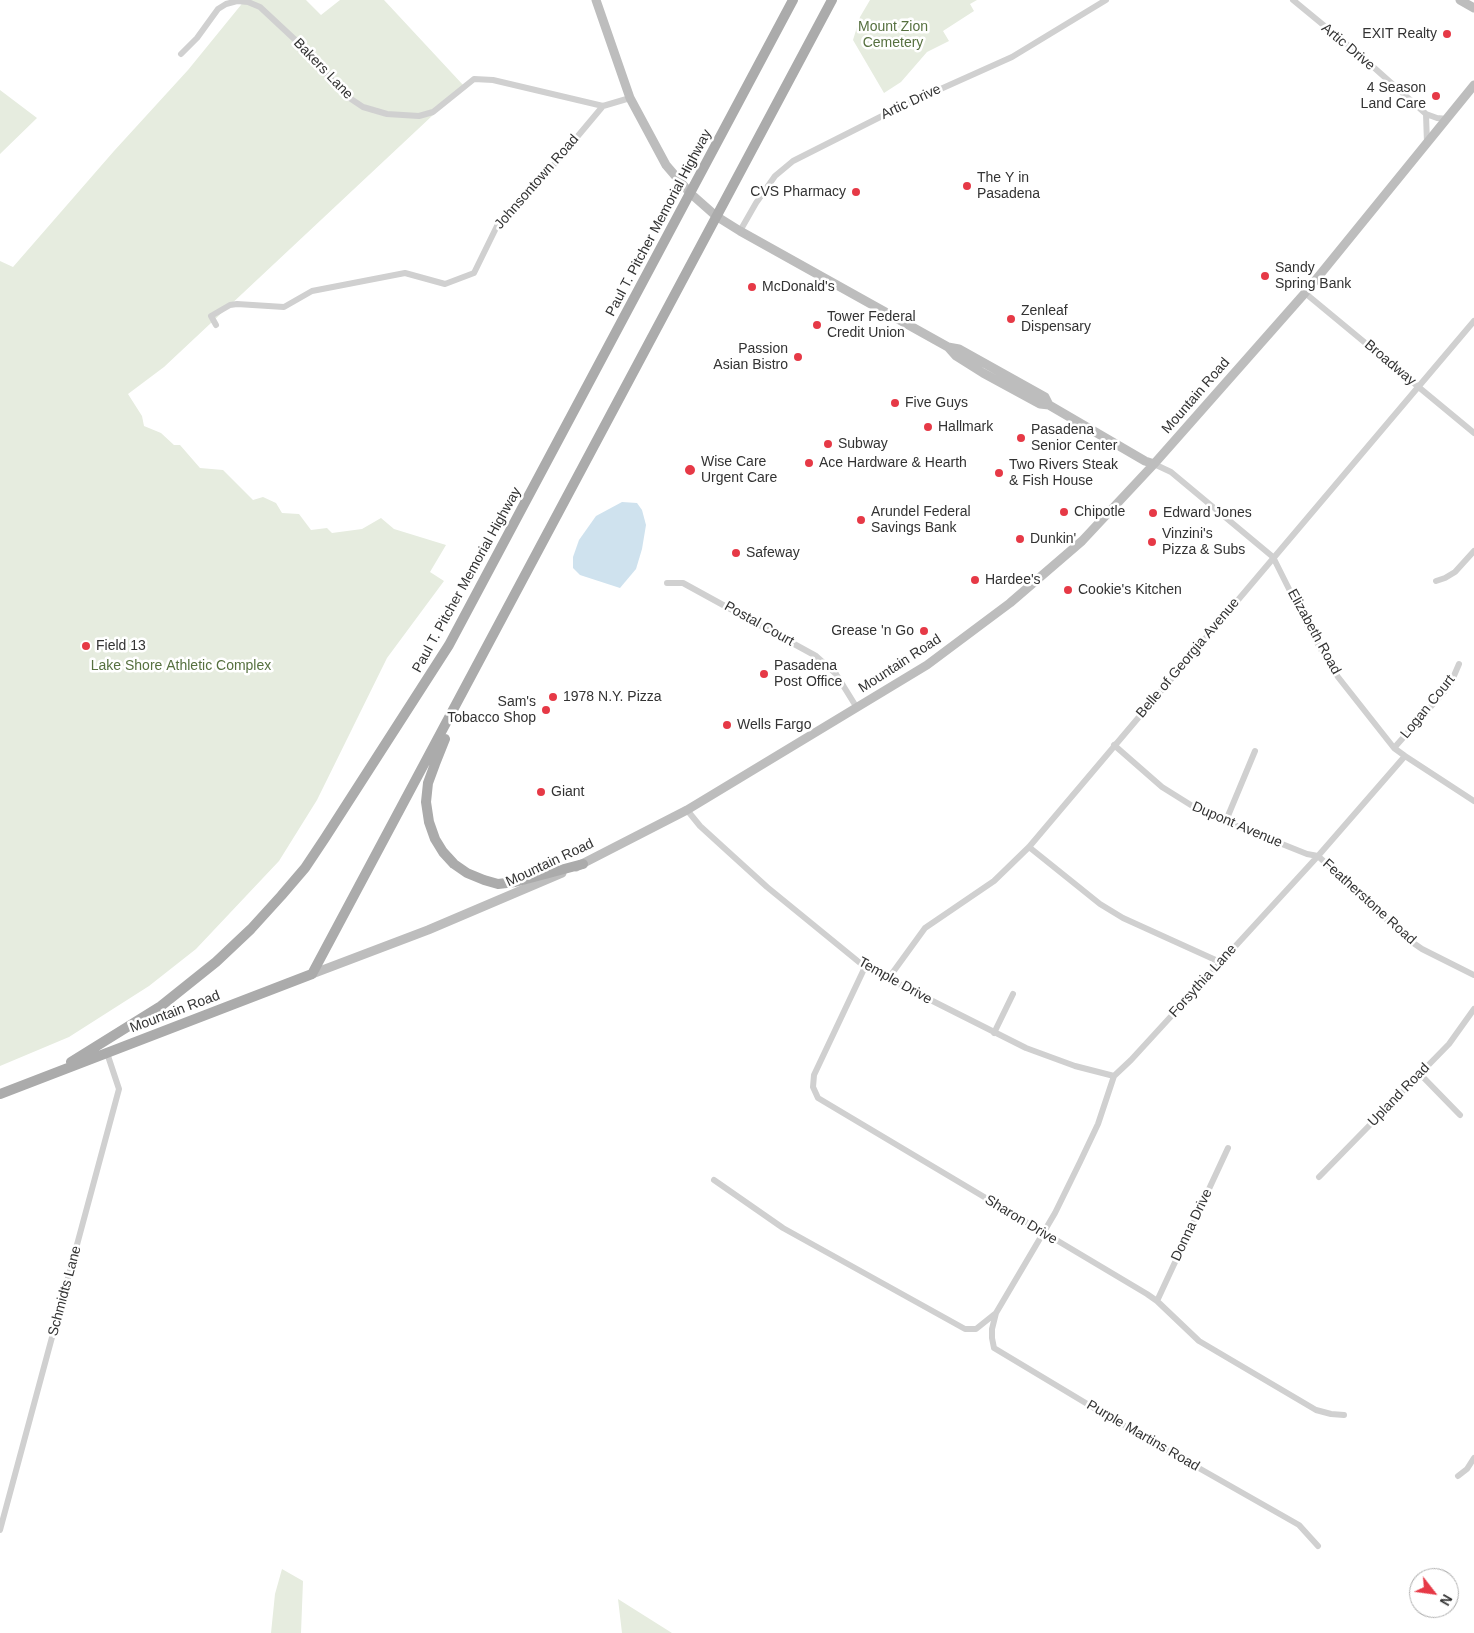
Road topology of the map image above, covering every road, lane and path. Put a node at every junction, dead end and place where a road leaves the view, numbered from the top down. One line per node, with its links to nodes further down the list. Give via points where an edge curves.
1 (596, 0): 10 (main road)
2 (793, 0): 15 (main road, Paul T. Pitcher Memorial Highway)
3 (832, 0): 16 (main road)
4 (1106, 0): 17 (street, Artic Drive, via 1012,57 896,109 793,161 775,176)
5 (1293, 0): 12 (street, Artic Drive)
6 (1460, 0): 7 (main road)
7 (1474, 8)
8 (181, 54): 11 (street, Bakers Lane, via 218,9 237,1 248,2 260,7 305,49 345,95 362,107 387,114 419,116 433,112 474,79 493,80)
9 (1474, 84): 13 (main road, Mountain Road)
10 (630, 98): 11 (street); 15 (main road, via 666,165)
11 (603, 106): 20 (street, Johnsontown Road, via 546,174 498,224 474,273 445,284 405,273 312,291 284,307 230,305 211,316)
12 (1426, 114): 13 (street, Artic Drive); 14 (street)
13 (1447, 119): 14 (main road, Mountain Road)
14 (1426, 144): 18 (main road, Mountain Road)
15 (690, 193): 16 (main road); 51 (main road, Paul T. Pitcher Memorial Highway, via 449,645 304,868 251,929 189,986 129,1027)
16 (716, 216): 17 (main road); 28 (main road)
17 (740, 231): 23 (main road, via 948,347 983,373 1040,404 1049,405)
18 (1305, 293): 21 (street, Broadway); 23 (main road, Mountain Road)
19 (1474, 321): 21 (street, Belle of Georgia Avenue)
20 (216, 325)
21 (1418, 386): 22 (street, Broadway); 25 (street, Belle of Georgia Avenue)
22 (1474, 433)
23 (1154, 464): 25 (street, Elizabeth Road, via 1171,472); 30 (main road, Mountain Road, via 1082,541 1010,603 927,666)
24 (1474, 551): 26 (street, via 1455,572)
25 (1273, 557): 31 (street, Belle of Georgia Avenue); 32 (street, Elizabeth Road, via 1326,658)
26 (1436, 581)
27 (667, 583): 30 (street, Postal Court, via 683,583 816,656 836,674)
28 (481, 661): 40 (main road, via 428,783 426,802 435,839 454,864 498,884); 43 (main road)
29 (1459, 664): 32 (street, Logan Court, via 1450,685)
30 (857, 708): 36 (main road, Mountain Road)
31 (1114, 746): 37 (street, Dupont Avenue, via 1174,796); 38 (street, Belle of Georgia Avenue)
32 (1394, 748): 34 (street, Elizabeth Road)
33 (1254, 751): 37 (street)
34 (1405, 756): 35 (street, Elizabeth Road); 39 (street, Forsythia Lane)
35 (1474, 801)
36 (687, 810): 40 (main road, Mountain Road); 42 (street, Temple Drive, via 700,826 767,887)
37 (1226, 823): 39 (street, Dupont Avenue)
38 (1029, 847): 41 (street, via 1100,904 1123,918); 45 (street, Belle of Georgia Avenue, via 994,881 925,928)
39 (1318, 856): 41 (street, Forsythia Lane); 44 (street, Featherstone Road, via 1409,940)
40 (583, 864): 43 (main road, Mountain Road, via 428,930)
41 (1220, 962): 52 (street, Forsythia Lane)
42 (865, 967): 45 (street, Temple Drive); 58 (street, Sharon Drive, via 814,1075 813,1087 818,1098)
43 (312, 974): 49 (main road, Mountain Road)
44 (1474, 975)
45 (888, 979): 48 (street, Temple Drive)
46 (1013, 994): 48 (street)
47 (1474, 1009): 50 (street, Upland Road, via 1449,1044)
48 (994, 1033): 52 (street, Temple Drive, via 1052,1059)
49 (107, 1053): 51 (main road, Mountain Road); 64 (street, Schmidts Lane, via 120,1089)
50 (1420, 1074): 54 (street); 56 (street, Upland Road)
51 (47, 1076): 53 (main road, Mountain Road)
52 (1114, 1076): 58 (street, Forsythia Lane, via 1098,1124)
53 (0, 1094)
54 (1460, 1115)
55 (1228, 1148): 59 (street, Donna Drive)
56 (1319, 1177)
57 (714, 1180): 60 (street, Purple Martins Road, via 783,1228 965,1329 976,1329)
58 (1044, 1233): 59 (street, Sharon Drive); 60 (street, Purple Martins Road)
59 (1157, 1301): 61 (street, Sharon Drive, via 1199,1341 1316,1410)
60 (996, 1314): 65 (street, Purple Martins Road, via 992,1329 994,1348 1299,1525)
61 (1344, 1415)
62 (1474, 1458): 63 (street, via 1468,1469)
63 (1458, 1476)
64 (0, 1530)
65 (1318, 1546)

